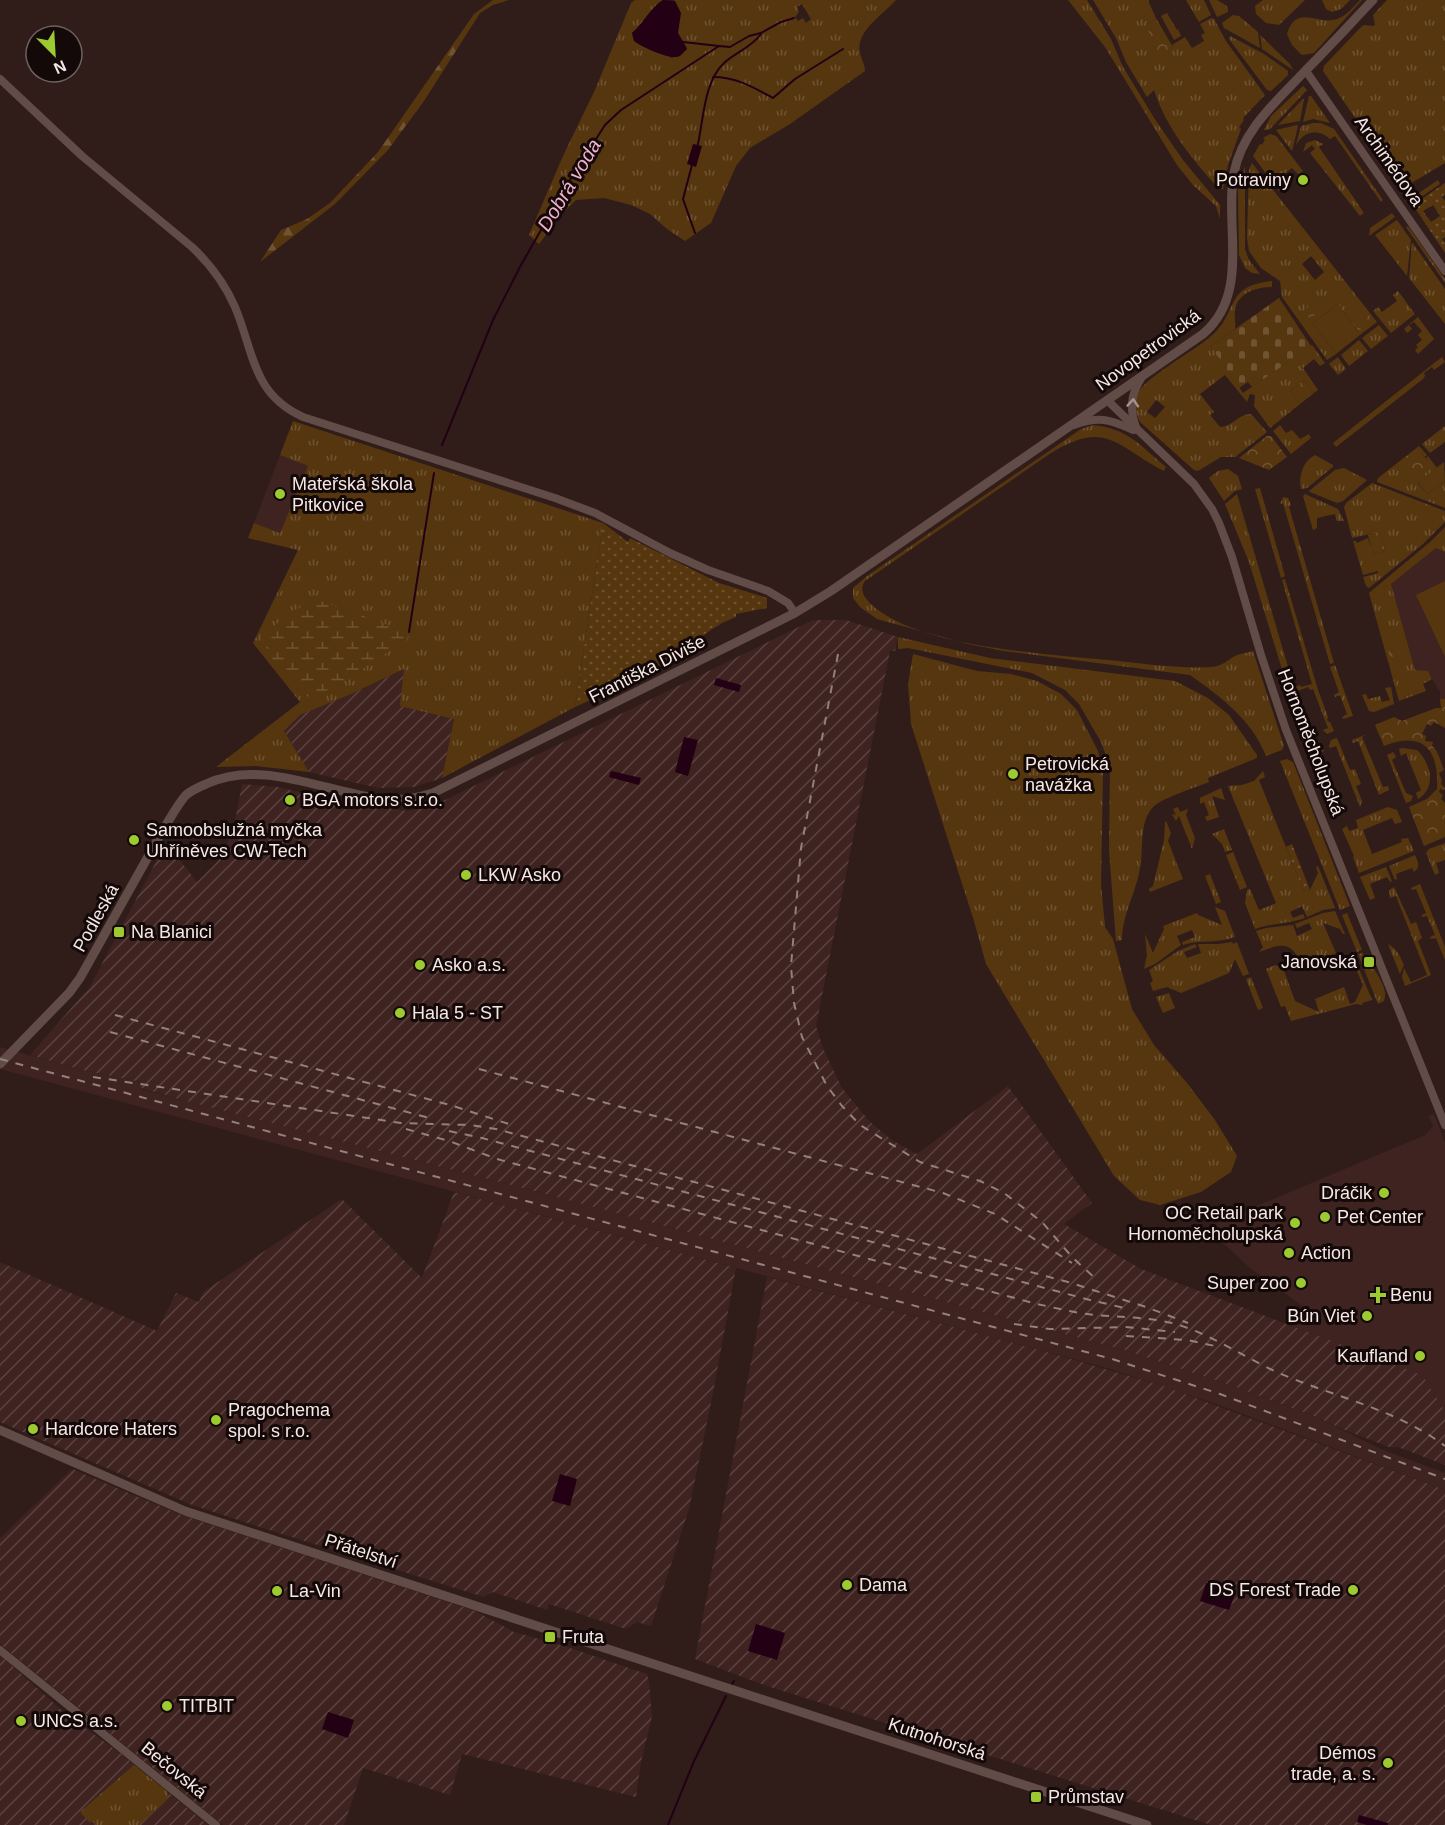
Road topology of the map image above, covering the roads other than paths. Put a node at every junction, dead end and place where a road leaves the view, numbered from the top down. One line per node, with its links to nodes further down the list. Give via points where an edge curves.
1 (1373, 0): 2 (main road, Novopetrovická)
2 (1306, 71): 4 (street, Archimédova); 5 (main road, Novopetrovická, via 1257,123 1238,157 1232,186 1233,266 1224,309 1203,334)
3 (0, 79): 9 (street, via 82,156 206,261 234,304 263,383 285,408 595,513 670,554 768,591 788,603)
4 (1445, 271)
5 (1144, 375): 6 (main road, Novopetrovická); 7 (street, one-way to 5, via 1132,415 1132,398)
6 (1107, 400): 7 (street, Hornoměcholupská); 8 (main road, Novopetrovická)
7 (1139, 433): 8 (street, via 1099,419 1075,424); 12 (street, Hornoměcholupská, via 1194,484 1223,531 1286,730)
8 (1056, 434): 9 (main road, Františka Diviše)
9 (795, 613): 10 (main road, Františka Diviše, via 424,796 384,799 260,776 242,775)
10 (210, 782): 11 (main road, Podleská, via 186,795 69,993)
11 (0, 1065)
12 (1445, 1125)
13 (0, 1430): 15 (main road, Přátelství, via 185,1511)
14 (0, 1650): 16 (street, Bečovská)
15 (718, 1685): 17 (main road, Kutnohorská)
16 (216, 1825)
17 (1147, 1825)

